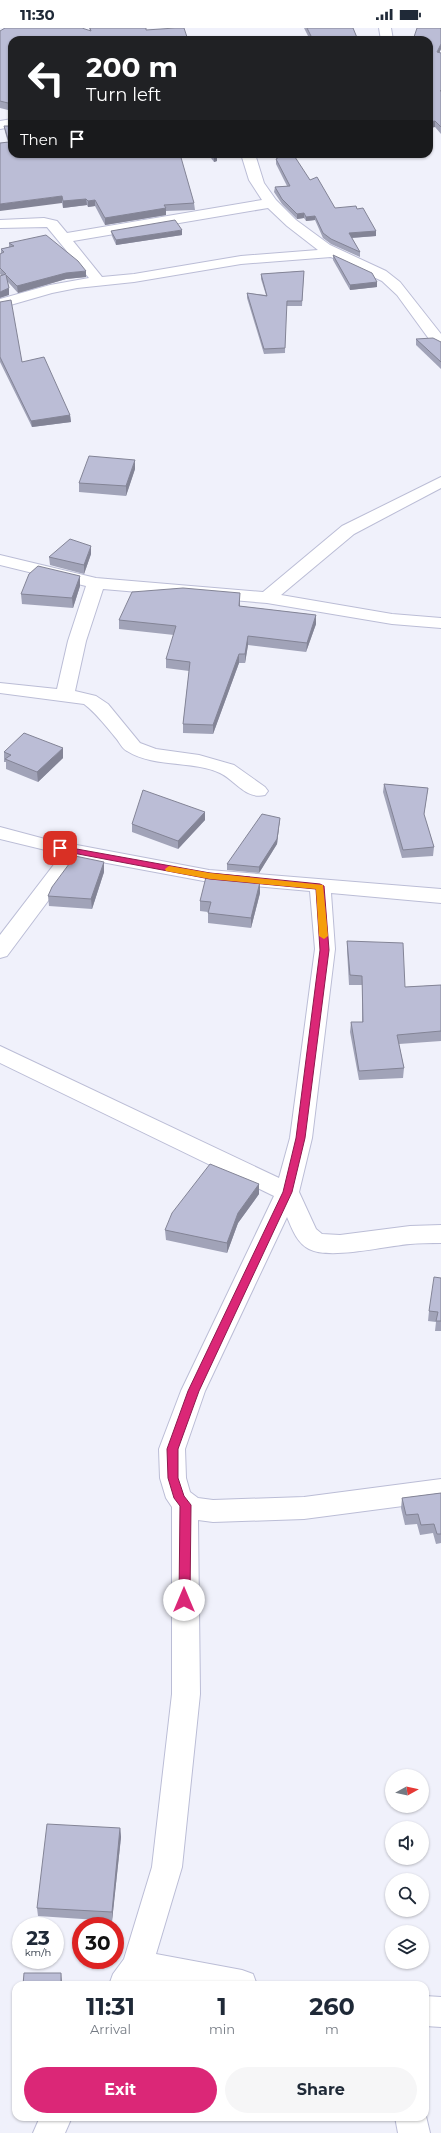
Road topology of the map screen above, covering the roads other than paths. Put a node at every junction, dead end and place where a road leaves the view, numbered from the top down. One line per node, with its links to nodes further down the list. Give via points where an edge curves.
1 (249, 158): 2 (street, via 256,182)
2 (271, 203): 4 (street); 5 (street, via 295,225)
3 (0, 224): 4 (street, via 48,222)
4 (65, 238): 6 (street)
5 (333, 253): 6 (street, via 241,260); 9 (street, via 387,278 399,289 428,330)
6 (99, 282): 8 (street, via 50,289)
7 (0, 289): 8 (street)
8 (4, 303)
9 (441, 343)
10 (441, 482): 13 (street, via 348,530)
11 (0, 560): 12 (street)
12 (96, 583): 13 (street); 16 (street, via 77,641)
13 (267, 598): 14 (street, via 397,620)
14 (441, 623)
15 (0, 688): 16 (street)
16 (65, 695): 17 (street, via 90,700 101,708 133,747 153,754 199,761 227,769)
17 (258, 791)
18 (0, 833): 19 (street, via 45,846)
19 (75, 851): 20 (street, via 210,876); 22 (street)
20 (320, 886): 21 (street); 24 (street, via 325,950 300,1138)
21 (441, 896)
22 (0, 951)
23 (0, 1054): 24 (street)
24 (287, 1192): 25 (street, via 307,1235 317,1243 340,1244 410,1235); 27 (street, via 193,1391 172,1449 173,1478 179,1498)
25 (441, 1234)
26 (441, 1490): 27 (street, via 304,1508 213,1511)
27 (185, 1505): 28 (street, via 186,1694 167,1867)
28 (130, 1976): 29 (street)
29 (192, 1981)
30 (429, 2011): 31 (street)
31 (441, 2012)
32 (54, 2121): 34 (street)
33 (412, 2121): 35 (street)
34 (49, 2133)
35 (414, 2133)

